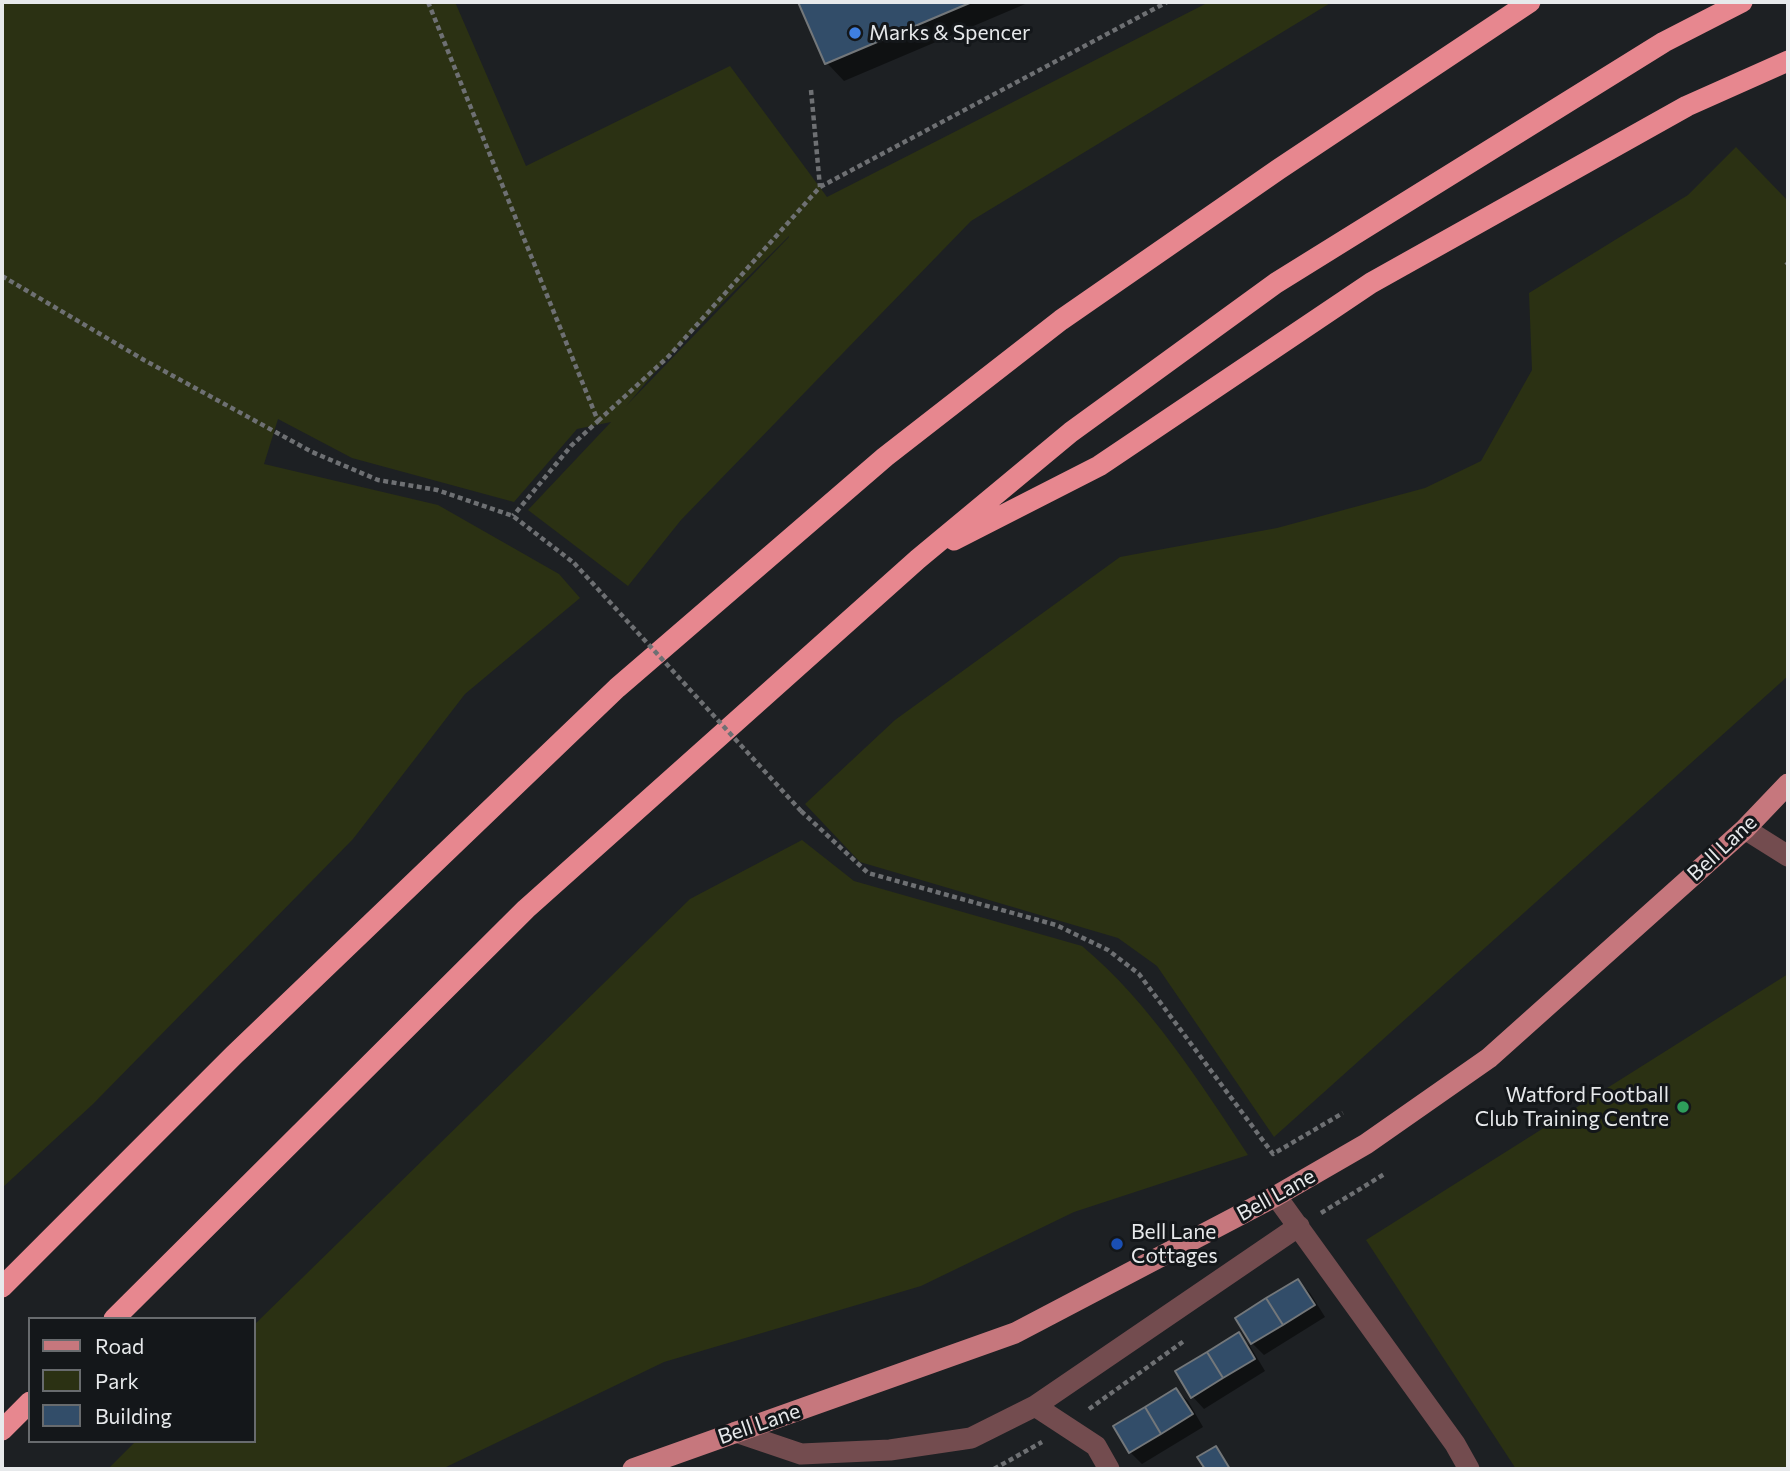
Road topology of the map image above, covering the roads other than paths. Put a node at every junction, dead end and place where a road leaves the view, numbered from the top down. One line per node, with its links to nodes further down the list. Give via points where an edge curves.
1 (1530, 2): 10 (highway, via 1073,312 885,457 617,688 234,1055)
2 (1742, 2): 4 (highway, via 1664,42 1276,283 1071,432)
3 (1788, 61): 4 (highway, via 1687,106 1371,283 1099,466)
4 (918, 559): 11 (highway, via 526,909)
5 (1788, 784): 6 (main road, Bell Lane)
6 (1745, 829): 7 (street); 8 (main road, Bell Lane, via 1489,1058 1366,1144)
7 (1788, 856)
8 (1276, 1196): 9 (street); 15 (main road, Bell Lane, via 1014,1334)
9 (1299, 1226): 13 (street); 18 (street)
10 (2, 1287)
11 (116, 1317)
12 (28, 1404): 14 (highway)
13 (1035, 1406): 15 (street, via 971,1438 890,1450 801,1454); 17 (street, via 1096,1446)
14 (2, 1430)
15 (736, 1432): 16 (main road, Bell Lane)
16 (633, 1469)
17 (1109, 1469)
18 (1469, 1469)

